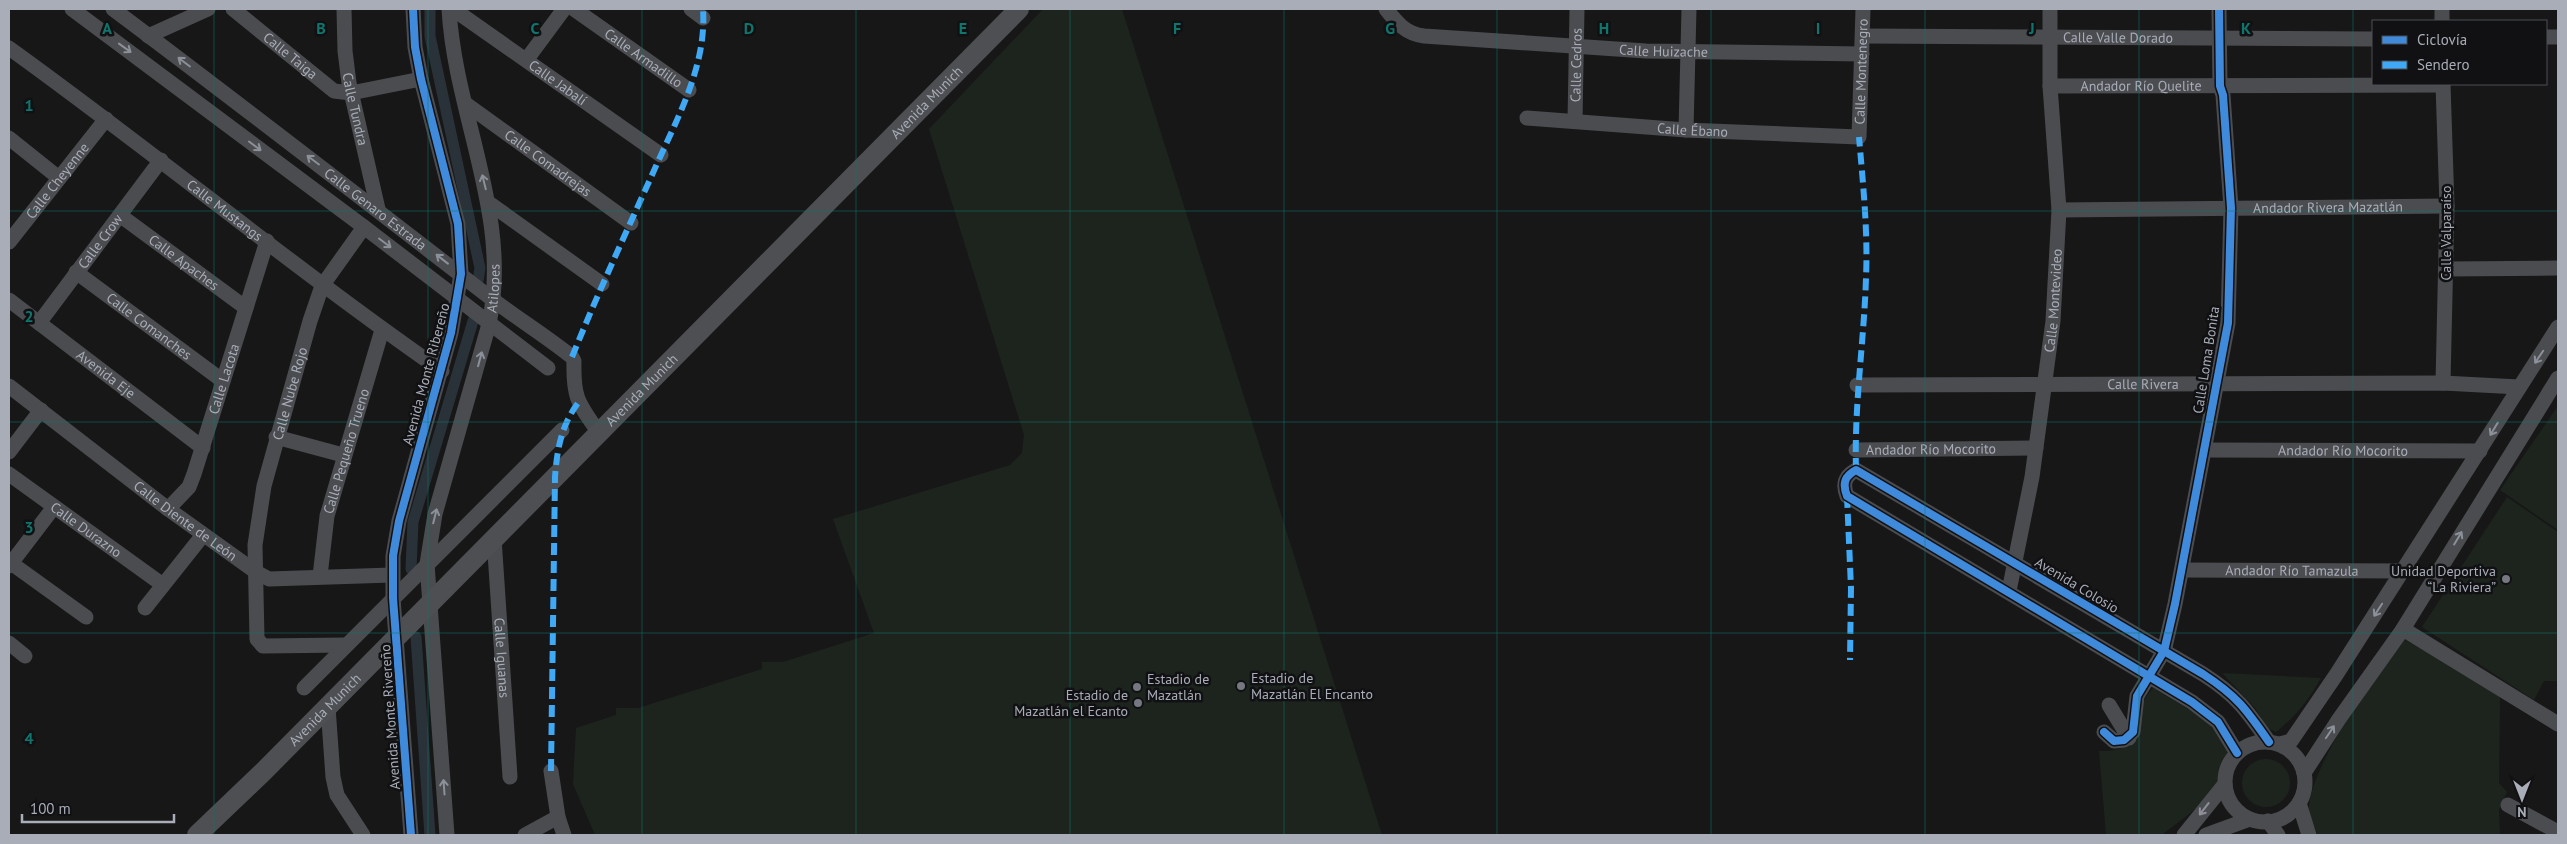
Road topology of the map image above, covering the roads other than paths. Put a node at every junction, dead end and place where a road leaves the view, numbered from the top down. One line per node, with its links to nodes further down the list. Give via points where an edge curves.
1 (72, 9): 52 (street, Calle Genaro Estrada, one-way to 52)
2 (113, 9): 17 (street, Calle Genaro Estrada)
3 (208, 9): 17 (street)
4 (233, 9): 33 (street, Calle Taiga, via 331,90)
5 (344, 9): 33 (street, Calle Tundra)
6 (413, 9): 27 (street, Avenida Monte Ribereño)
7 (451, 9): 26 (street, Calle Jabalí); 34 (street, Atilopes, via 452,40)
8 (564, 9): 26 (street)
9 (574, 9): 32 (street, Calle Armadillo)
10 (1019, 9): 82 (main road, Avenida Munich)
11 (1386, 9): 22 (street, Calle Huizache, via 1402,28 1412,34)
12 (1577, 9): 22 (street, Calle Cedros)
13 (1689, 9): 24 (street)
14 (1863, 9): 18 (street, Calle Montenegro)
15 (2050, 9): 19 (street, Calle Montevideo)
16 (2219, 9): 20 (street, Calle Loma Bonita)
17 (148, 36): 47 (street, Calle Genaro Estrada, one-way to 17)
18 (1863, 36): 19 (street, Calle Valle Dorado); 25 (street, Calle Montenegro)
19 (2050, 38): 20 (street, Calle Valle Dorado); 30 (street, Calle Montevideo)
20 (2219, 38): 21 (street, Calle Valle Dorado); 31 (street, Calle Loma Bonita)
21 (2372, 38)
22 (1576, 46): 24 (street, Calle Huizache); 37 (street, Calle Cedros)
23 (9, 48): 36 (street, Calle Mustangs)
24 (1690, 52): 25 (street, Calle Huizache); 38 (street)
25 (1862, 54): 39 (street, Calle Montenegro)
26 (527, 59): 41 (street, Calle Jabalí)
27 (421, 79): 33 (street); 58 (street, Avenida Monte Ribereño, via 458,224)
28 (2372, 85): 31 (street, Andador Río Quelite)
29 (2443, 85): 45 (street, Calle Valparaíso)
30 (2050, 86): 31 (street, Andador Río Quelite); 48 (street, Calle Montevideo)
31 (2220, 86): 46 (street, Calle Loma Bonita)
32 (689, 90)
33 (351, 94): 47 (street, Calle Tundra)
34 (466, 104): 44 (street, Atilopes, one-way to 34); 50 (street, Calle Comadrejas)
35 (1527, 118): 37 (street, Calle Ébano)
36 (106, 119): 42 (street, Calle Mustangs); 43 (street, Calle Cheyenne)
37 (1575, 122): 38 (street, Calle Ébano)
38 (1686, 130): 39 (street, Calle Ébano)
39 (1859, 137)
40 (9, 138): 43 (street)
41 (661, 155)
42 (161, 160): 49 (street, Calle Crow); 53 (street, Calle Mustangs)
43 (59, 178): 51 (street, Calle Cheyenne)
44 (489, 203): 59 (street); 63 (street, Atilopes, via 495,254)
45 (2447, 206): 46 (street, Andador Rivera Mazatlán); 56 (street, Calle Valparaíso)
46 (2231, 208): 48 (street, Andador Rivera Mazatlán); 75 (street, Calle Loma Bonita, via 2228,323)
47 (378, 209): 58 (street, Calle Genaro Estrada, one-way to 47)
48 (2059, 210): 73 (street, Calle Montevideo, via 2053,321)
49 (120, 216): 57 (street, Calle Crow); 64 (street, Calle Apaches)
50 (631, 222)
51 (14, 227): 54 (street, Calle Cheyenne)
52 (364, 227): 60 (street, Calle Nube Rojo); 61 (street, Calle Genaro Estrada, one-way to 61)
53 (267, 241): 60 (street, Calle Mustangs); 64 (street, Calle Lacota)
54 (9, 242)
55 (2558, 268): 56 (street)
56 (2446, 269): 74 (street, Calle Valparaíso)
57 (76, 272): 65 (street, Calle Crow); 72 (street, Calle Comanches)
58 (461, 274): 61 (street, Avenida Monte Ribereño); 63 (street, Calle Genaro Estrada)
59 (602, 284)
60 (322, 286): 68 (street, Calle Mustangs); 83 (street, Calle Nube Rojo)
61 (458, 298): 66 (street, Calle Genaro Estrada); 70 (street, Avenida Monte Ribereño)
62 (9, 300): 65 (street, Avenida Eje)
63 (494, 300): 66 (street, Atilopes); 82 (street, Calle Genaro Estrada, via 572,357 578,403)
64 (246, 308): 72 (street, Calle Lacota)
65 (39, 323): 84 (street, Avenida Eje)
66 (489, 324): 69 (street, Calle Genaro Estrada); 98 (street, Atilopes, one-way to 66, via 435,514)
67 (2558, 327): 78 (street, one-way to 78)
68 (382, 330): 70 (street, Calle Mustangs); 90 (street, Calle Pequeño Trueno)
69 (548, 368)
70 (442, 372): 102 (street, Avenida Monte Ribereño, via 399,520)
71 (2558, 378): 79 (street)
72 (223, 381): 84 (street, Calle Lacota)
73 (2044, 383): 75 (street, Calle Rivera); 76 (street, Calle Rivera); 85 (street, Calle Montevideo)
74 (2443, 383): 75 (street, Calle Rivera); 78 (street, Calle Rivera)
75 (2215, 384): 87 (street, Calle Loma Bonita)
76 (1857, 385)
77 (9, 386): 80 (street, Calle Diente de León)
78 (2519, 387): 79 (street); 88 (street, one-way to 88)
79 (2539, 406): 110 (street, one-way to 79)
80 (41, 410): 89 (street); 93 (street, Calle Diente de León)
81 (562, 430): 98 (street)
82 (599, 433): 95 (main road, Avenida Munich)
83 (276, 437): 90 (street); 101 (street, Calle Nube Rojo, via 260,506 255,545)
84 (203, 448): 93 (street, Calle Lacota, via 189,487)
85 (2036, 448): 86 (street, Andador Río Mocorito); 96 (street, Calle Montevideo)
86 (1856, 450)
87 (2204, 450): 88 (street, Andador Río Mocorito); 99 (street, Calle Loma Bonita)
88 (2480, 451): 100 (street)
89 (9, 452)
90 (343, 455): 103 (street, Calle Pequeño Trueno, via 327,516)
91 (9, 474): 92 (street, Calle Durazno)
92 (54, 507): 97 (street); 104 (street, Calle Durazno)
93 (168, 509): 94 (street, Calle Diente de León)
94 (203, 535): 101 (street, Calle Diente de León); 104 (street)
95 (494, 538): 107 (main road, Avenida Munich); 127 (street, Calle Iguanas)
96 (2014, 563): 105 (street, Calle Montevideo); 105 (street, Avenida Colosio, via 1856,470 1845,479 1847,496); 114 (street, Avenida Colosio)
97 (10, 564): 109 (street)
98 (427, 564): 106 (street); 107 (street)
99 (2182, 570): 100 (street, Andador Río Tamazula); 114 (street, Calle Loma Bonita)
100 (2403, 571): 123 (street, one-way to 123, via 2291,741)
101 (256, 572): 103 (street, Calle Diente de León, via 269,578); 113 (street, Calle Nube Rojo, via 258,639 263,646)
102 (392, 575): 103 (street, Calle Diente de León); 106 (street, Avenida Monte Ribereño)
103 (320, 576)
104 (164, 585): 108 (street)
105 (2009, 591): 116 (street)
106 (393, 598): 111 (street, Avenida Monte Rivereño); 113 (street)
107 (430, 603): 111 (main road, Avenida Munich); 138 (street, one-way to 107)
108 (145, 608)
109 (86, 617)
110 (2403, 628): 120 (street); 126 (street, one-way to 110)
111 (397, 636): 119 (main road, Avenida Munich); 137 (street, Avenida Monte Rivereño)
112 (9, 643): 115 (street)
113 (346, 645): 117 (street)
114 (2164, 651): 116 (street); 123 (street, Avenida Colosio, via 2230,692)
115 (25, 656)
116 (2148, 675): 122 (street, via 2137,696 2136,720); 124 (street, via 2218,722)
117 (304, 688)
118 (2109, 705): 122 (street)
119 (328, 706): 135 (main road, Avenida Munich); 136 (street, via 337,795)
120 (2558, 724)
121 (2104, 732): 122 (street, via 2114,741)
122 (2128, 738)
123 (2274, 743): 124 (street, via 2257,742); 126 (street, via 2291,751 2300,761)
124 (2237, 753): 128 (street, via 2228,767)
125 (551, 771): 131 (street)
126 (2304, 773): 129 (street, via 2305,784)
127 (510, 778)
128 (2225, 784): 132 (street, via 2232,805); 141 (street, one-way to 141)
129 (2299, 803): 133 (street, via 2286,816); 144 (street)
130 (2508, 805): 134 (street)
131 (558, 817): 139 (street); 140 (street)
132 (2250, 819): 133 (street); 142 (street)
133 (2268, 821): 143 (street)
134 (2558, 832)
135 (197, 835)
136 (363, 835)
137 (411, 835)
138 (447, 835)
139 (525, 835)
140 (564, 835)
141 (2184, 835)
142 (2206, 835)
143 (2278, 835)
144 (2309, 835)

